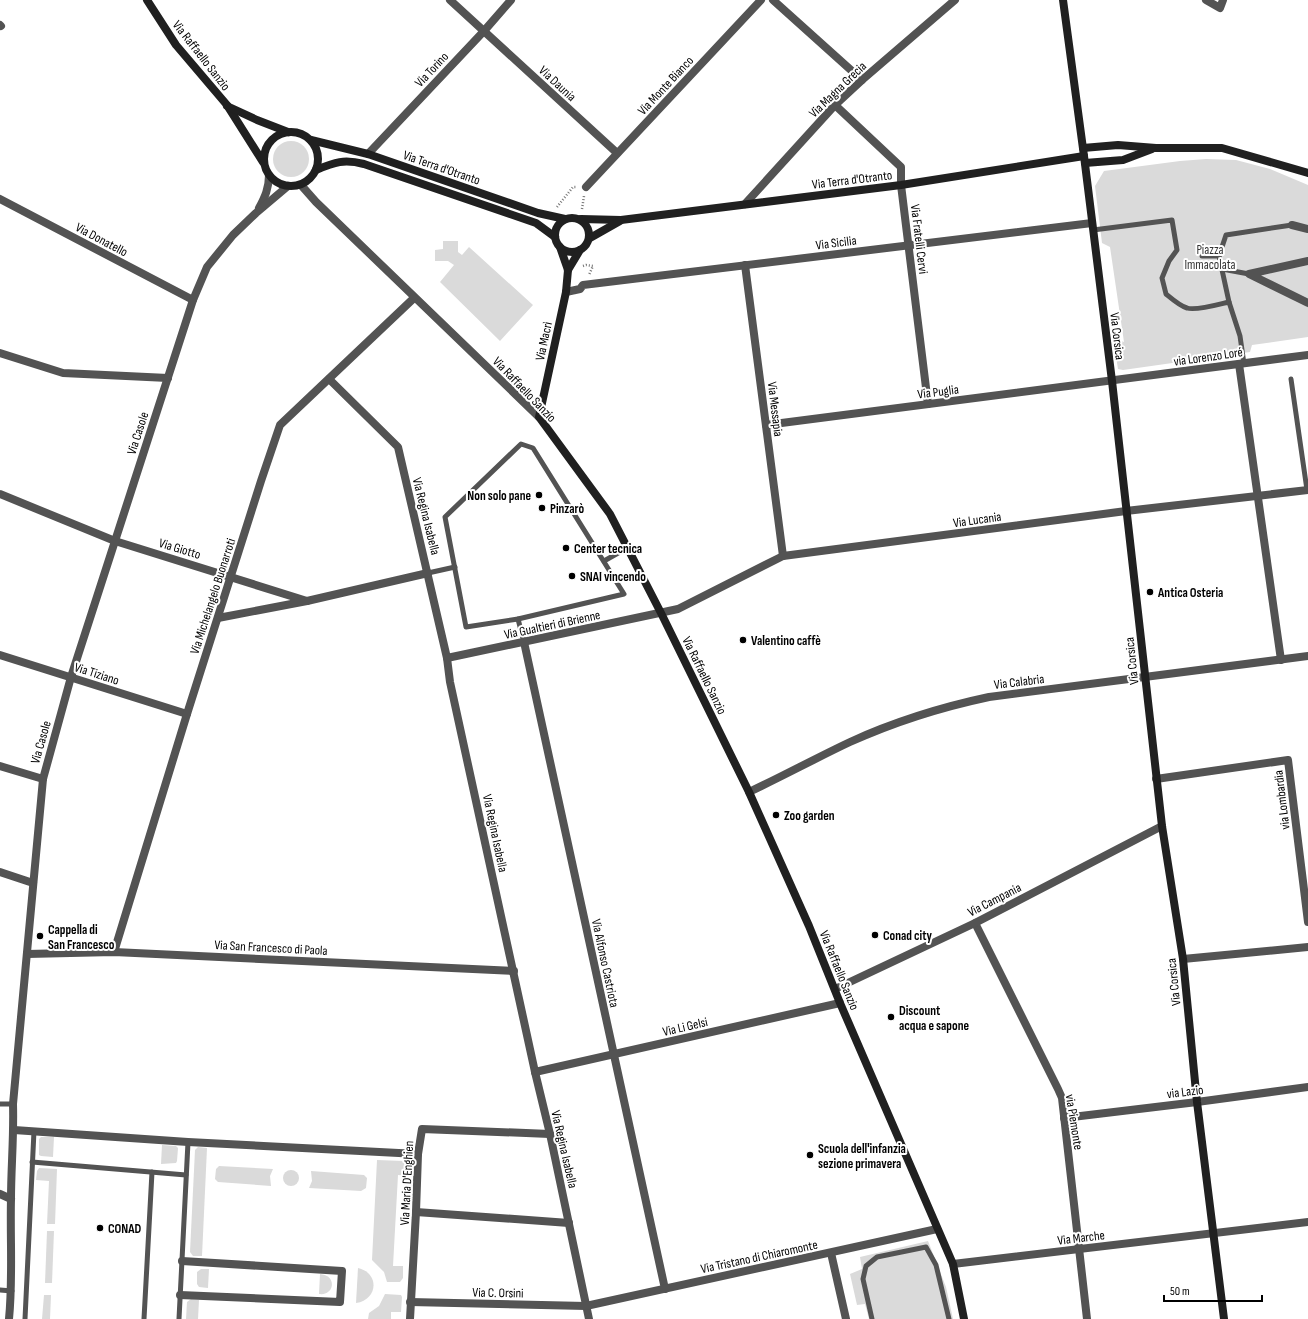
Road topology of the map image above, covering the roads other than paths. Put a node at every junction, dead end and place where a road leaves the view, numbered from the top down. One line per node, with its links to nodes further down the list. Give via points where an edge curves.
1 (147, 0): 12 (street, Via Raffaello Sanzio, via 176,45)
2 (450, 0): 10 (street, Via Daunia)
3 (511, 0): 10 (street, Via Torino)
4 (761, 0): 18 (street, Via Monte Bianco)
5 (773, 0): 11 (street)
6 (955, 0): 11 (street, Via Magna Grecia)
7 (1063, 0): 16 (street, Via Corsica)
8 (1206, 0): 9 (street, via 1220,8)
9 (1223, 0)
10 (484, 31): 18 (street, Via Daunia); 19 (street, Via Torino)
11 (862, 80): 13 (street, Via Magna Grecia)
12 (227, 105): 14 (street); 21 (street)
13 (835, 105): 25 (street, Via Fratelli Cervi, via 901,167); 30 (street, Via Magna Grecia)
14 (288, 132): 15 (street, via 301,133); 21 (street, via 270,142 266,148)
15 (311, 140): 19 (street, Via Terra d'Otranto); 22 (street, via 317,151)
16 (1083, 148): 17 (street, via 1118,145); 20 (street, Via Corsica)
17 (1156, 148): 20 (street, Via Terra d'Otranto, via 1123,160); 23 (street, via 1222,148)
18 (617, 153): 28 (street, Via Monte Bianco)
19 (368, 154): 32 (street, Via Terra d'Otranto)
20 (1085, 160): 25 (street, Via Terra d'Otranto); 36 (street, Via Corsica)
21 (264, 162): 24 (street)
22 (316, 170): 26 (street); 38 (street, Via Terra d'Otranto, via 340,162 364,164 536,223)
23 (1308, 173)
24 (268, 175): 27 (street, via 281,185); 31 (street, Via Casole, via 267,191)
25 (901, 184): 30 (street, Via Terra d'Otranto); 40 (street, Via Fratelli Cervi)
26 (301, 185): 27 (street); 51 (street, Via Raffaello Sanzio)
27 (288, 186): 31 (street, Via Casole)
28 (586, 187)
29 (0, 199): 52 (street, Via Donatello)
30 (745, 204): 34 (street, Via Terra d'Otranto)
31 (256, 213): 52 (street, Via Casole, via 207,267)
32 (565, 219): 33 (street); 38 (street, via 557,226)
33 (581, 219): 34 (street, Via Terra d'Otranto); 39 (street, via 588,227)
34 (621, 220): 39 (street, Via Terra d'Otranto)
35 (1292, 225): 37 (street); 44 (lane, via 1226,235)
36 (1093, 226): 40 (street, Via Sicilia); 53 (lane, via 1172,220 1177,250 1162,278 1166,294 1188,309); 61 (street, Via Corsica)
37 (1308, 229)
38 (555, 237): 41 (street)
39 (590, 238): 42 (street)
40 (909, 245): 46 (street, Via Sicilia); 62 (street, Via Fratelli Cervi)
41 (560, 247): 42 (street, via 569,252); 48 (street, Via Macrì)
42 (580, 250): 48 (street, Via Macrì)
43 (1202, 256): 44 (lane)
44 (1219, 256): 47 (lane)
45 (1308, 262): 49 (street)
46 (745, 265): 50 (street, Via Sicilia, via 583,285 580,289); 64 (street, Via Messapia)
47 (1222, 269): 49 (lane); 53 (lane)
48 (568, 270): 50 (street, Via Macrì)
49 (1249, 274): 54 (street)
50 (566, 292): 63 (street, Via Macrì)
51 (414, 298): 59 (street, Via Michelangelo Buonarroti); 63 (street, Via Raffaello Sanzio)
52 (193, 300): 58 (street, Via Casole)
53 (1229, 302): 57 (lane, via 1240,336)
54 (1308, 303)
55 (0, 353): 58 (street, via 63,373)
56 (1308, 356): 57 (street, via Lorenzo Loré)
57 (1241, 364): 61 (street, via Lorenzo Loré); 67 (street)
58 (168, 378): 69 (street, Via Casole)
59 (329, 379): 74 (street, Via Regina Isabella, via 398,447); 75 (street, Via Michelangelo Buonarroti, via 280,425)
60 (1291, 379): 65 (lane)
61 (1112, 381): 62 (street, Via Puglia); 68 (street, Via Corsica)
62 (928, 404): 64 (street, Via Puglia)
63 (539, 417): 70 (street, Via Raffaello Sanzio, via 610,514)
64 (766, 425): 71 (street, Via Messapia)
65 (1308, 490): 67 (street, Via Lucania)
66 (0, 494): 69 (street, Via Giotto)
67 (1257, 495): 68 (street, Via Lucania); 84 (street)
68 (1126, 511): 71 (street, Via Lucania); 86 (street, Via Corsica)
69 (115, 541): 75 (street, Via Giotto); 85 (street, Via Casole)
70 (627, 548): 72 (lane); 77 (street, Via Raffaello Sanzio)
71 (783, 556): 77 (street, Via Lucania, via 678,609)
72 (604, 561): 73 (lane, via 533,448 521,444 445,517); 79 (lane, via 624,594)
73 (455, 567): 74 (lane); 79 (lane, via 466,627)
74 (428, 573): 76 (street); 83 (street, Via Regina Isabella)
75 (231, 576): 76 (street, Via Giotto); 78 (street, Via Michelangelo Buonarroti)
76 (307, 600): 78 (street)
77 (661, 613): 80 (street, Via Gualtieri di Brienne); 91 (street, Via Raffaello Sanzio)
78 (218, 618): 87 (street, Via Michelangelo Buonarroti)
79 (518, 619): 80 (lane)
80 (524, 642): 83 (street, Via Gualtieri di Brienne); 104 (street, Via Alfonso Castriota)
81 (0, 655): 85 (street, Via Tiziano)
82 (1308, 656): 84 (street, Via Calabria)
83 (447, 658): 101 (street, Via Regina Isabella, via 450,682)
84 (1281, 660): 86 (street, Via Calabria)
85 (71, 677): 87 (street, Via Tiziano); 89 (street, Via Casole)
86 (1146, 678): 90 (street, Via Corsica); 91 (street, Via Calabria, via 969,701 882,729)
87 (187, 714): 98 (street, Via Michelangelo Buonarroti)
88 (0, 766): 89 (street)
89 (42, 779): 94 (street, Via Casole)
90 (1156, 779): 92 (street, Via Corsica); 96 (street, via Lombardia, via 1288,760)
91 (749, 792): 102 (street, Via Raffaello Sanzio)
92 (1162, 826): 95 (street, Via Campania); 100 (street, Via Corsica)
93 (0, 872): 94 (street)
94 (33, 883): 99 (street, Via Casole)
95 (975, 922): 102 (street, Via Campania); 110 (street, via Piemonte, via 1058,1089 1062,1098)
96 (1308, 922)
97 (1308, 947): 100 (street)
98 (114, 952): 99 (street, Via San Francesco di Paola); 101 (street, Via San Francesco di Paola)
99 (27, 954): 109 (street, Via Casole)
100 (1183, 959): 107 (street, Via Corsica)
101 (514, 971): 105 (street, Via Regina Isabella)
102 (835, 989): 103 (street, Via Raffaello Sanzio)
103 (840, 1003): 104 (street, Via Li Gelsi); 124 (street, Via Raffaello Sanzio)
104 (614, 1055): 105 (street, Via Li Gelsi); 130 (street, Via Alfonso Castriota)
105 (535, 1072): 113 (street, Via Regina Isabella)
106 (1308, 1087): 107 (street, via Lazio)
107 (1197, 1102): 110 (street, via Lazio); 125 (street, Via Corsica)
108 (0, 1104): 109 (lane)
109 (13, 1104): 111 (street, Via Casole)
110 (1064, 1118): 126 (street, via Piemonte)
111 (14, 1130): 112 (street); 120 (street, Via Casole)
112 (34, 1131): 114 (street); 116 (lane)
113 (550, 1134): 115 (street, Via Maria D'Enghien, via 422,1129); 123 (street, Via Regina Isabella)
114 (188, 1142): 115 (street); 118 (lane)
115 (418, 1154): 121 (street, Via Maria D'Enghien)
116 (32, 1162): 117 (lane); 137 (lane)
117 (152, 1172): 118 (lane); 138 (lane)
118 (186, 1175): 128 (lane)
119 (0, 1194): 120 (street)
120 (11, 1199): 132 (street, Via Casole)
121 (416, 1212): 123 (street); 134 (street, Via Maria D'Enghien)
122 (1308, 1222): 125 (street)
123 (569, 1223): 135 (street, Via Regina Isabella)
124 (937, 1229): 127 (street, Via Tristano di Chiaromonte); 129 (street, Via Raffaello Sanzio)
125 (1212, 1234): 126 (street, Via Marche); 147 (street, Via Corsica)
126 (1079, 1249): 129 (street, Via Marche); 146 (street, via Piemonte)
127 (831, 1253): 130 (street, Via Tristano di Chiaromonte); 142 (street)
128 (182, 1261): 133 (lane); 133 (street, via 342,1271 340,1302)
129 (953, 1264): 145 (street, Via Raffaello Sanzio)
130 (665, 1289): 135 (street, Via Tristano di Chiaromonte)
131 (0, 1290): 132 (lane)
132 (12, 1291): 136 (street, Via Casole)
133 (180, 1295): 139 (lane)
134 (410, 1302): 135 (street, Via C. Orsini); 140 (street, Via Maria D'Enghien)
135 (586, 1306): 141 (street, Via Regina Isabella)
136 (9, 1319)
137 (25, 1319)
138 (144, 1319)
139 (179, 1319)
140 (410, 1319)
141 (589, 1319)
142 (846, 1319)
143 (872, 1319): 144 (lane, via 863,1279 866,1266 876,1257 926,1247 936,1265)
144 (950, 1319)
145 (964, 1319)
146 (1087, 1319)
147 (1224, 1319)

